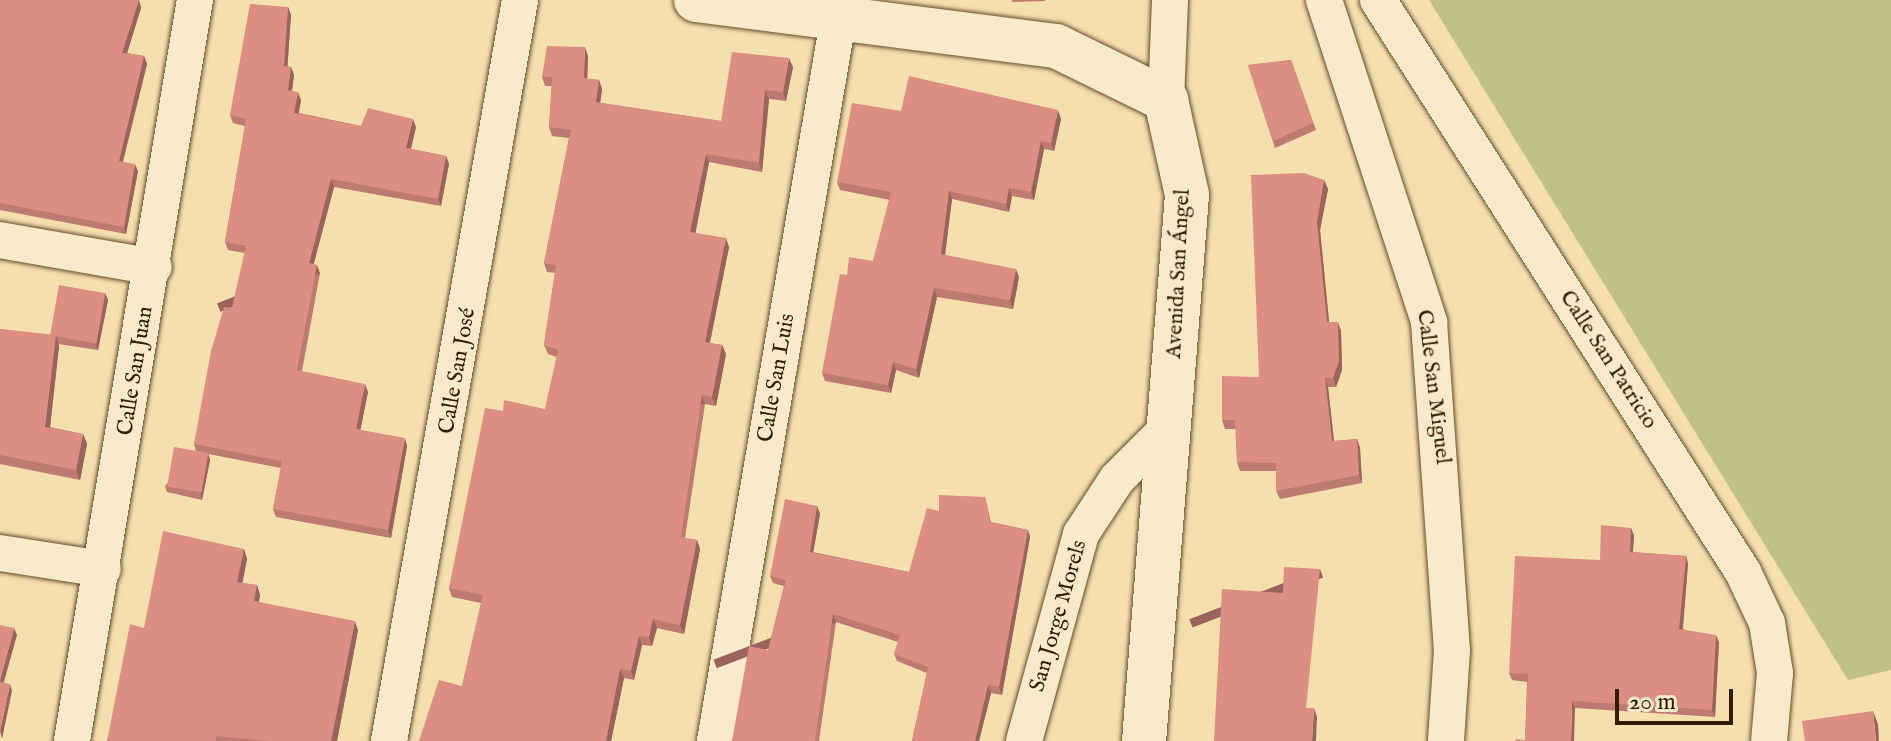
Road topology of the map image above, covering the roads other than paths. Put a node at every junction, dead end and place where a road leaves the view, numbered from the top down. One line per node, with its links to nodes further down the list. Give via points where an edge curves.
1 (195, 0): 10 (street, Calle San Juan)
2 (520, 0): 15 (street, Calle San José)
3 (696, 0): 7 (street)
4 (1170, 0): 8 (street)
5 (1324, 0): 19 (street, Calle San Miguel, via 1429,322 1452,650)
6 (1378, 0): 20 (street, Calle San Patricio, via 1743,572 1767,623 1775,673)
7 (839, 15): 8 (street, via 1056,46); 16 (street, Calle San Luis)
8 (1166, 100): 11 (street, Avenida San Ángel, via 1187,195)
9 (0, 240): 10 (street)
10 (154, 267): 13 (street, Calle San Juan)
11 (1170, 426): 17 (street, San Jorge Morels, via 1117,479 1081,534); 18 (street, Avenida San Ángel)
12 (0, 553): 13 (street)
13 (103, 569): 14 (street, Calle San Juan)
14 (72, 741)
15 (389, 741)
16 (715, 741)
17 (1024, 741)
18 (1144, 741)
19 (1446, 741)
20 (1769, 741)

